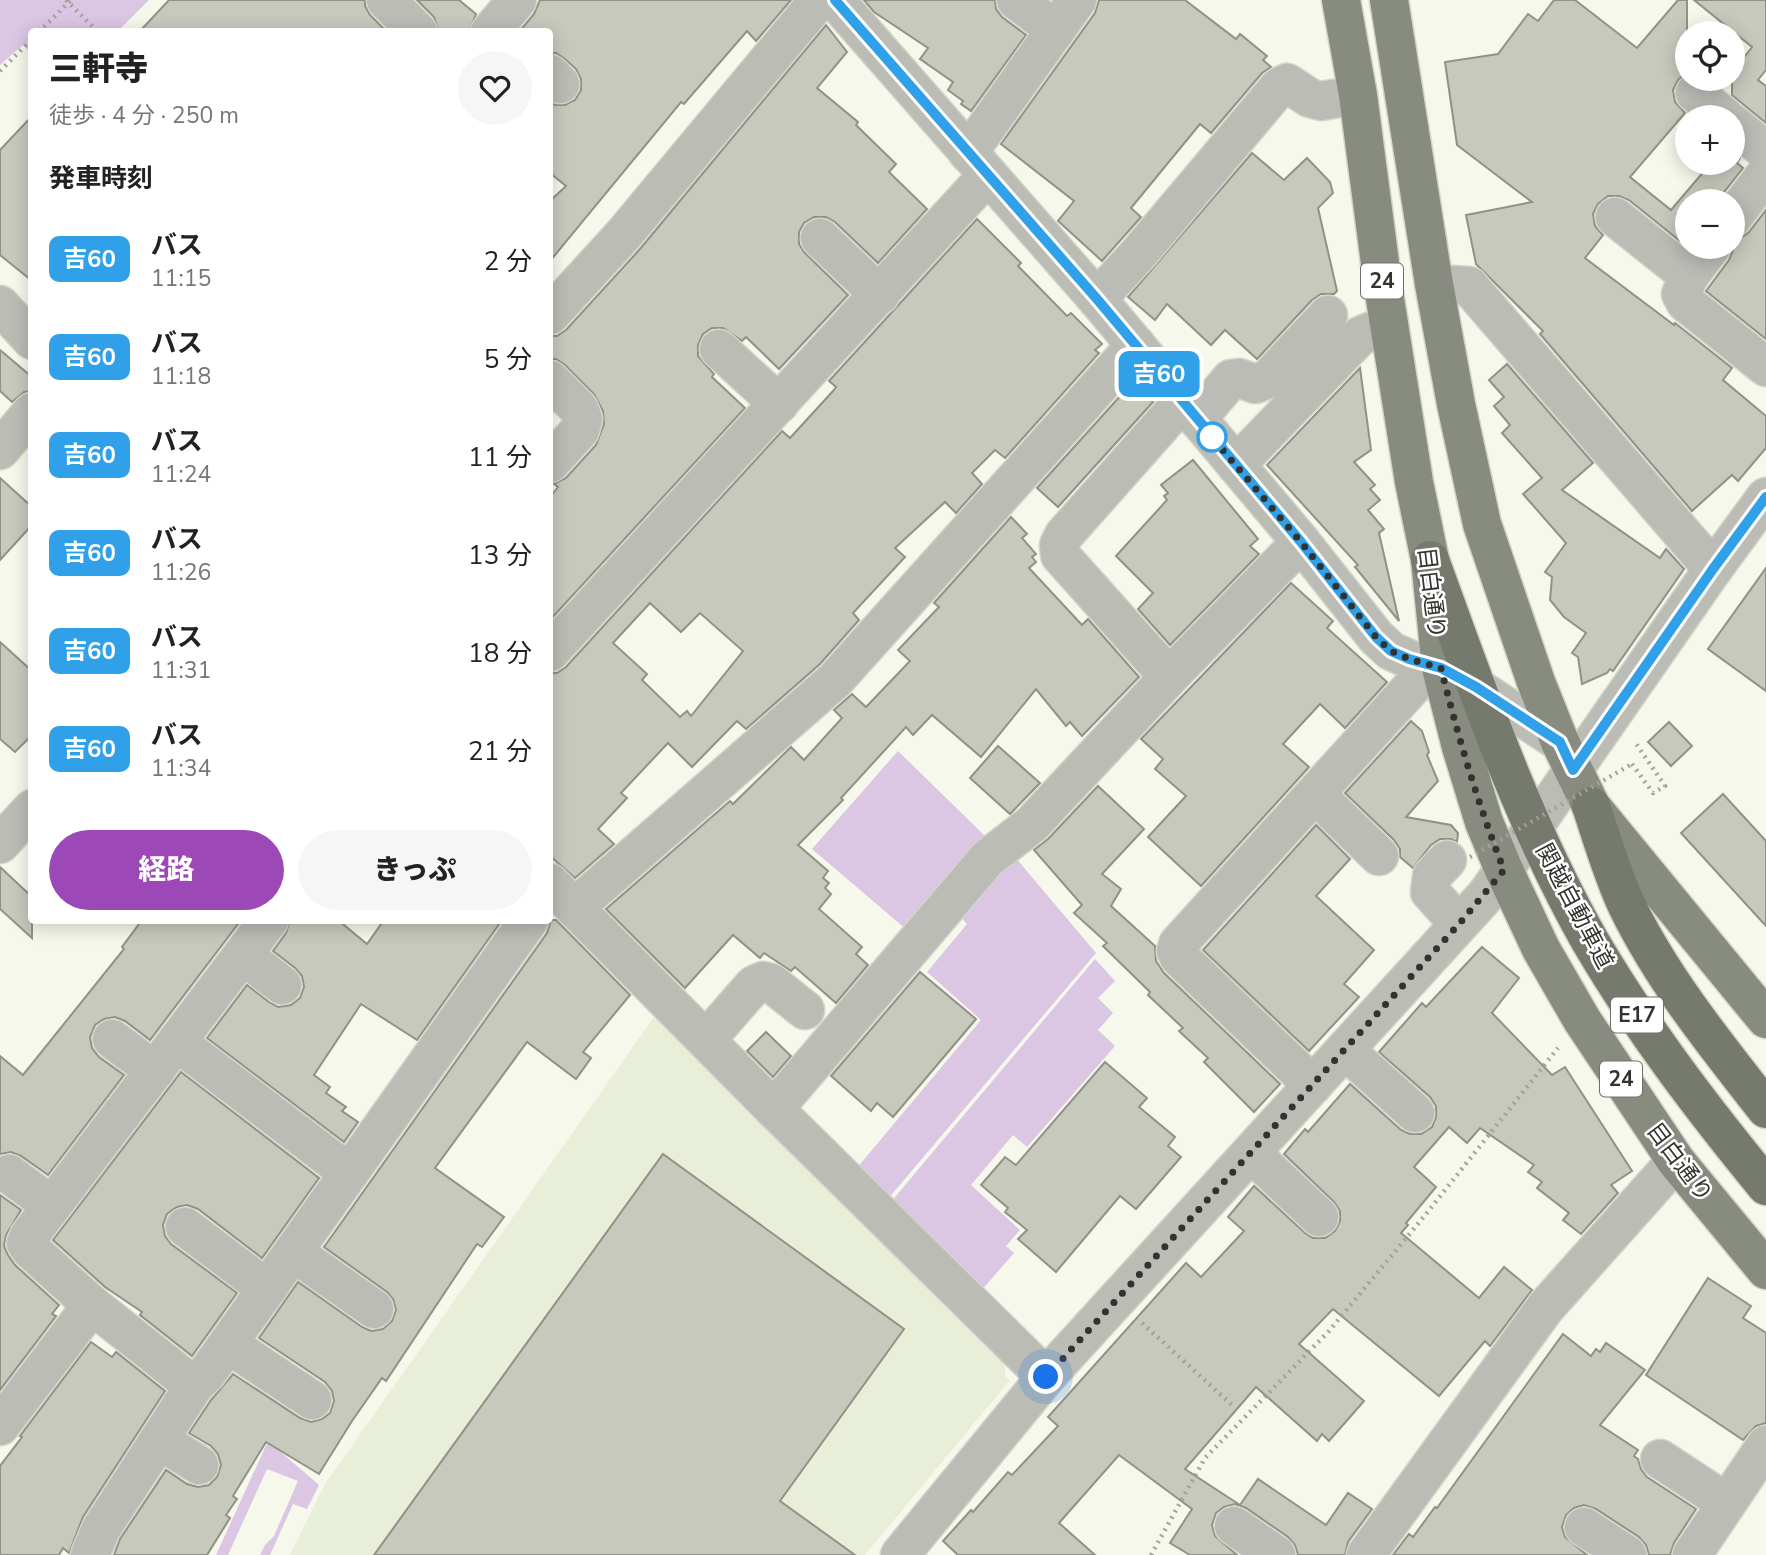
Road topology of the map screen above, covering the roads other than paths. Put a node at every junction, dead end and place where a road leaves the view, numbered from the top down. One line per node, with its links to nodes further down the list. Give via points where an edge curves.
1 (386, 0): 8 (street)
2 (819, 0): 24 (street)
3 (835, 0): 14 (street)
4 (1016, 0): 7 (street)
5 (1341, 0): 10 (main road, 目白通り / 24)
6 (1389, 0): 20 (main road, 24)
7 (1067, 15): 14 (street)
8 (414, 28)
9 (1695, 93): 11 (street)
10 (1358, 95): 22 (street, via 1321,101 1287,83 1279,87); 26 (main road, 目白通り / 24)
11 (1710, 105)
12 (1745, 134): 13 (street)
13 (1766, 151)
14 (978, 164): 21 (street); 22 (street)
15 (1766, 174): 16 (street)
16 (1745, 201)
17 (1615, 218): 19 (street)
18 (820, 238): 21 (street)
19 (1700, 261): 30 (street, via 1682,288 1686,303)
20 (1434, 284): 41 (street, via 1469,286); 46 (main road, 24, via 1482,523 1528,660)
21 (880, 295): 32 (street)
22 (1097, 299): 28 (street)
23 (0, 305): 27 (street)
24 (556, 309)
25 (1328, 315): 33 (street, via 1268,379 1255,384 1224,365)
26 (1389, 324): 37 (street, via 1360,336); 40 (main road, 目白通り / 24)
27 (28, 333)
28 (1136, 345): 33 (street); 52 (street, via 835,680)
29 (719, 349): 32 (street)
30 (1766, 367)
31 (553, 383): 36 (street, via 583,419 580,430)
32 (779, 404): 42 (street)
33 (1189, 411): 37 (street); 43 (street, via 1063,535 1059,545 1060,555)
34 (28, 417): 35 (street)
35 (0, 450)
36 (553, 460)
37 (1236, 465): 39 (street)
38 (1766, 497): 41 (street)
39 (1301, 542): 43 (street); 44 (street, via 1376,637 1409,659)
40 (1430, 560): 44 (main road, 目白通り / 24); 45 (highway, E17)
41 (1713, 569): 46 (street)
42 (553, 649)
43 (1169, 677): 65 (street, via 1032,824 987,859)
44 (1426, 678): 45 (street); 47 (street); 51 (main road, 目白通り / 24, via 1465,759 1484,822)
45 (1476, 687): 46 (street); 49 (highway, E17)
46 (1567, 756): 48 (main road, 24); 49 (street)
47 (1316, 795): 50 (street); 64 (street, via 1176,951)
48 (1591, 806): 59 (main road, 24); 66 (highway, 関越自動車道 / E17, via 1627,906 1653,953)
49 (1534, 827): 51 (street); 72 (highway, 関越自動車道 / E17, via 1619,988 1682,1080)
50 (1379, 856)
51 (1474, 863): 55 (street); 55 (street, via 1432,876 1430,892); 69 (main road, 目白通り / 24, via 1541,949 1582,1020)
52 (557, 892): 61 (street)
53 (266, 924): 56 (street)
54 (526, 924): 70 (street)
55 (1459, 924): 62 (street)
56 (243, 955): 57 (street); 63 (street)
57 (282, 985)
58 (805, 1010): 61 (street, via 763,981 754,985)
59 (1766, 1019)
60 (112, 1039): 63 (street)
61 (706, 1040): 65 (street)
62 (1345, 1051): 64 (street); 67 (street)
63 (166, 1057): 70 (street); 73 (street)
64 (1313, 1085): 68 (street)
65 (774, 1109): 82 (street)
66 (1766, 1109)
67 (1415, 1114)
68 (1251, 1153): 74 (street); 82 (street)
69 (1676, 1161): 77 (main road, 目白通り / 24); 96 (street, via 1545,1308)
70 (349, 1173): 76 (street)
71 (9, 1174): 73 (street)
72 (1766, 1186)
73 (52, 1206): 79 (street, via 26,1243)
74 (1319, 1217)
75 (185, 1227): 78 (street)
76 (293, 1252): 78 (street); 80 (street)
77 (1766, 1270)
78 (267, 1289): 81 (street)
79 (92, 1305): 83 (street); 85 (street)
80 (374, 1309)
81 (228, 1344): 83 (street); 84 (street)
82 (1046, 1377): 93 (street)
83 (194, 1386): 86 (street)
84 (312, 1400)
85 (0, 1426)
86 (159, 1440): 89 (street); 94 (street, via 101,1529)
87 (1766, 1445): 90 (street)
88 (1660, 1459): 90 (street)
89 (199, 1465)
90 (1727, 1503): 98 (street)
91 (1234, 1526): 95 (street)
92 (1584, 1527): 97 (street)
93 (917, 1549)
94 (90, 1555)
95 (1276, 1555)
96 (1366, 1555)
97 (1626, 1555)
98 (1692, 1555)

